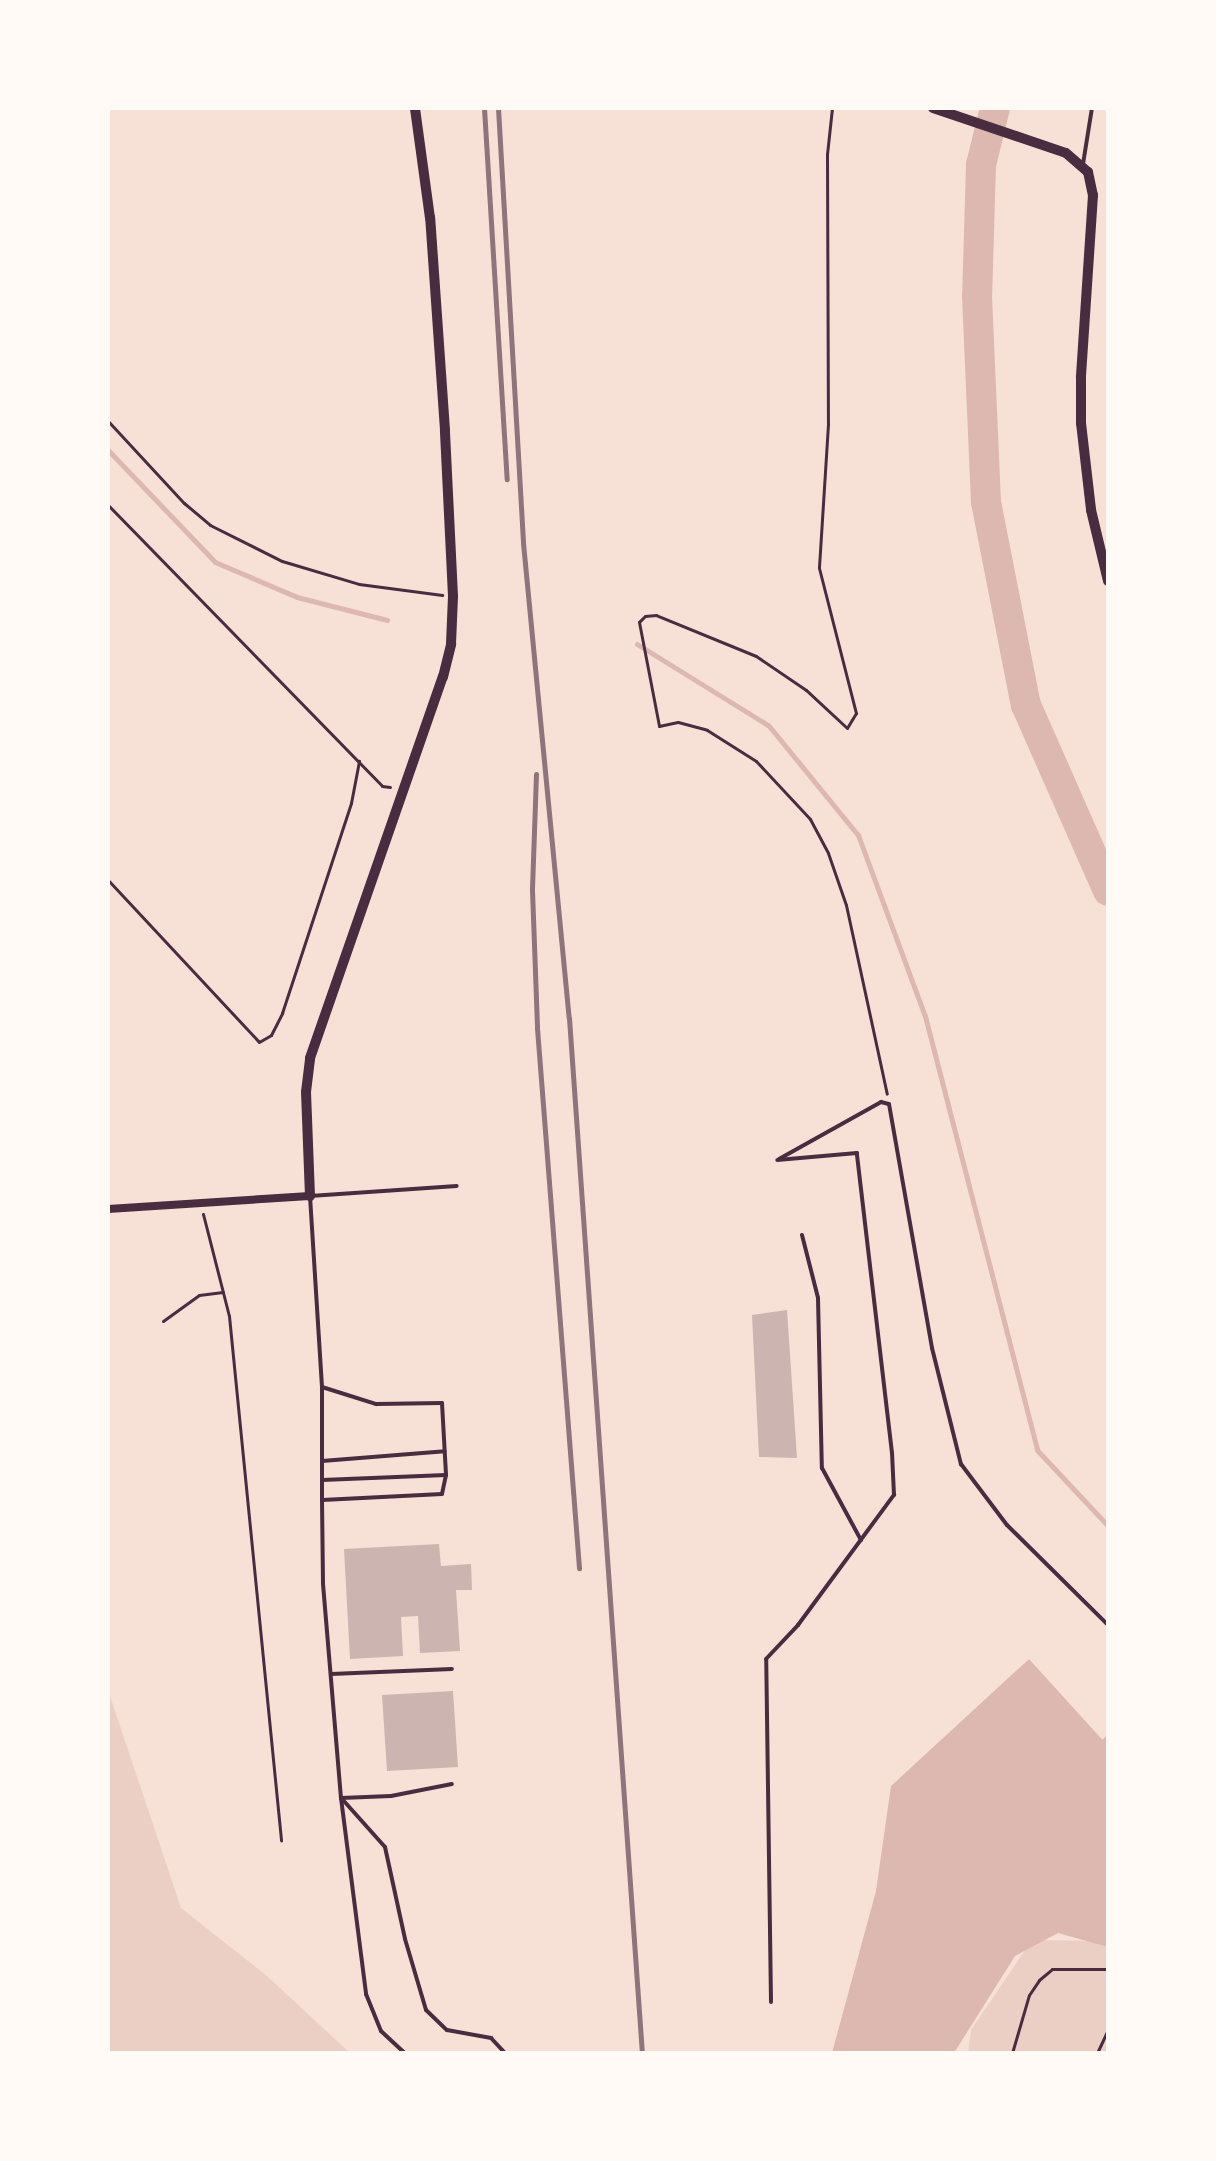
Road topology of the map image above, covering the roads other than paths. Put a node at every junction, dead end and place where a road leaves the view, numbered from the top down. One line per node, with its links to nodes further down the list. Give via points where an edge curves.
1 (415, 108): 7 (street, via 430,218 453,596 451,644 310,1058)
2 (933, 108): 4 (street, via 1066,153)
3 (1092, 108): 4 (lane)
4 (1083, 164): 5 (street, via 1093,195 1081,423 1091,510)
5 (1108, 581)
6 (457, 1186): 7 (lane)
7 (310, 1196): 8 (street); 10 (lane)
8 (108, 1209)
9 (802, 1235): 16 (lane, via 818,1298 822,1468)
10 (322, 1387): 11 (lane, via 376,1404 442,1403); 12 (lane)
11 (445, 1451): 12 (lane); 13 (lane)
12 (322, 1461): 14 (lane)
13 (446, 1475): 14 (lane); 15 (lane, via 444,1490 437,1496)
14 (322, 1480): 15 (lane)
15 (322, 1500): 19 (lane)
16 (861, 1540): 17 (lane, via 894,1495 857,1153 777,1160 881,1102 889,1104 932,1348 961,1464 1007,1525); 22 (lane, via 766,1659)
17 (1108, 1625)
18 (452, 1669): 19 (lane)
19 (331, 1674): 21 (lane)
20 (452, 1784): 21 (lane, via 391,1796)
21 (341, 1798): 23 (lane, via 366,1994 381,2031); 24 (lane, via 385,1847 426,2010 447,2030 491,2038)
22 (771, 2002)
23 (405, 2053)
24 (505, 2053)

